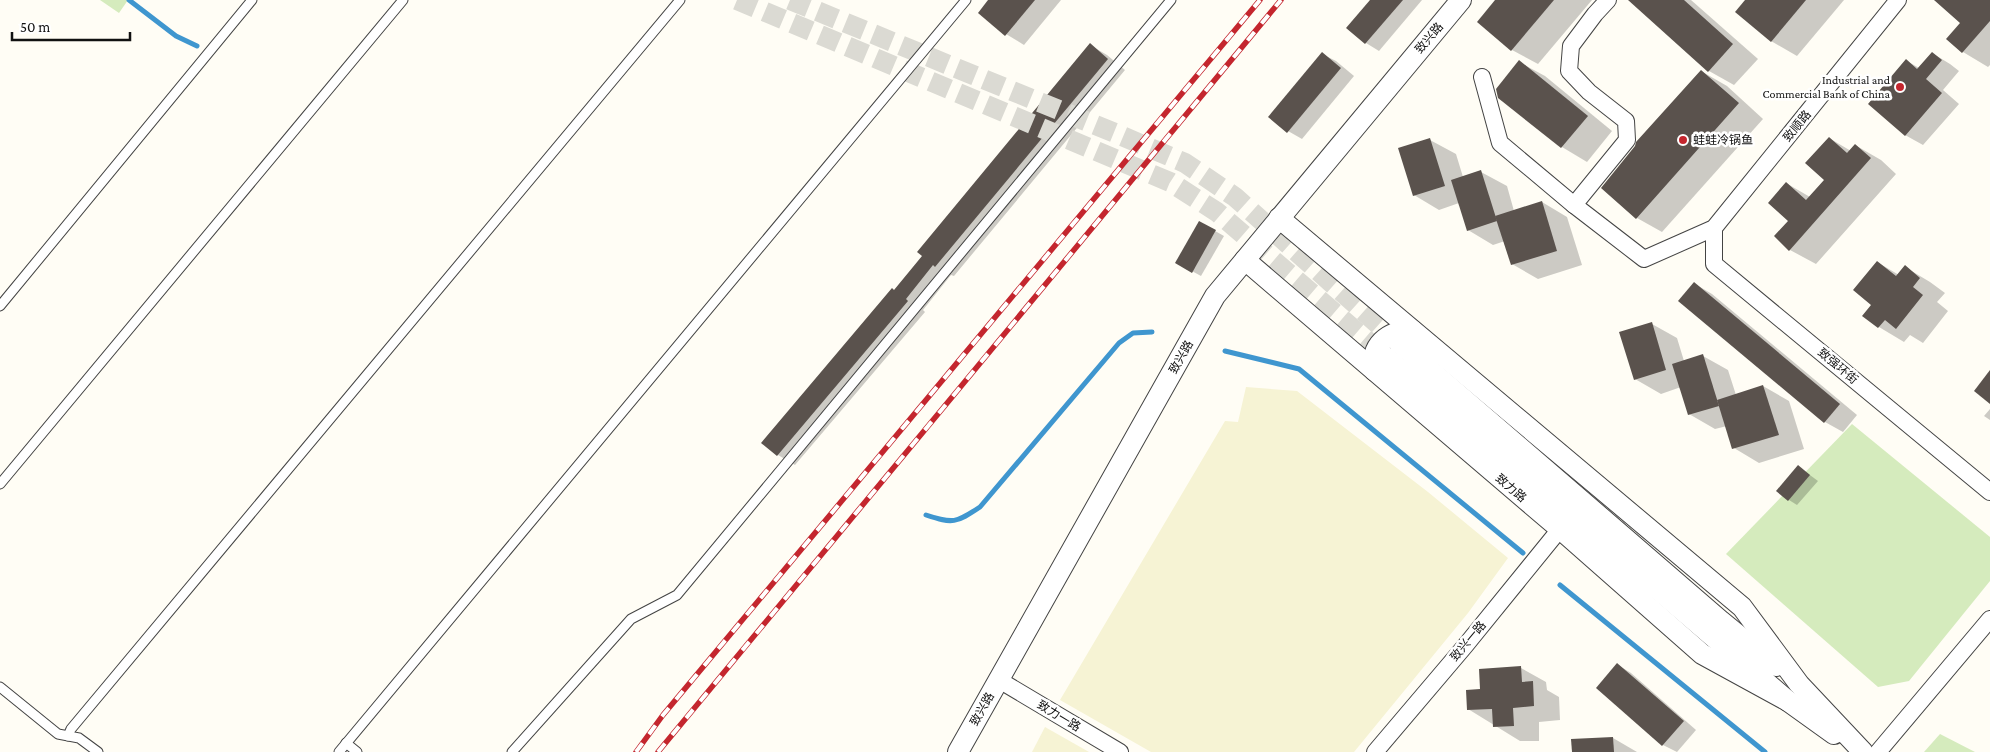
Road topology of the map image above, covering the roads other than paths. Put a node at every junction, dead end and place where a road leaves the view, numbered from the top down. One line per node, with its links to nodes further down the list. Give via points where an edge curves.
1 (252, 0): 14 (lane)
2 (402, 0): 16 (lane)
3 (680, 0): 23 (lane)
4 (966, 0): 24 (lane)
5 (1171, 0): 28 (lane, via 676,595 631,619)
6 (1461, 0): 11 (street, 致兴路)
7 (1608, 0): 10 (street, via 1571,46 1570,71 1589,92 1626,121 1627,140)
8 (1898, 0): 12 (street, 致顺路)
9 (1482, 77): 10 (street, via 1500,143)
10 (1574, 204): 12 (street, via 1644,259)
11 (1280, 218): 13 (street, 致兴路); 15 (street, 致力路)
12 (1714, 228): 17 (street, 致强环街, via 1714,264)
13 (1245, 260): 15 (street, 致力路); 20 (street, 致兴路, via 1215,296)
14 (0, 306)
15 (1393, 351): 18 (street, 致力路); 22 (street, 致力路); 32 (street, 致力路, via 1799,684)
16 (0, 484)
17 (1990, 492)
18 (1560, 529): 22 (street, 致力路, via 1702,654); 31 (street, 致兴一路)
19 (1990, 620): 33 (street)
20 (999, 680): 29 (street, 致兴路); 30 (street, 致力一路)
21 (0, 687): 23 (lane, via 58,734)
22 (1788, 702): 32 (street, 致力路)
23 (68, 736): 25 (lane, via 79,738)
24 (346, 743): 26 (lane); 27 (lane)
25 (98, 752)
26 (339, 752)
27 (357, 752)
28 (512, 752)
29 (958, 752)
30 (1120, 752)
31 (1375, 752)
32 (1861, 752)
33 (1878, 752)

